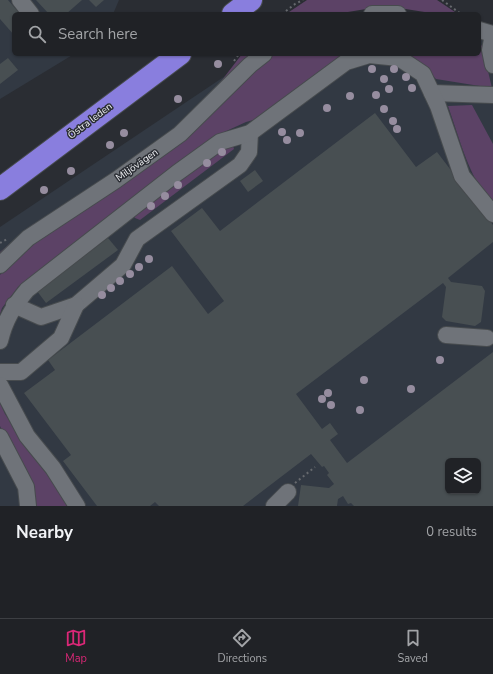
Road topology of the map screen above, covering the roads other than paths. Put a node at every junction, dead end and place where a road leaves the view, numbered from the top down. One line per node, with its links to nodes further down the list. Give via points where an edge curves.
1 (20, 0): 3 (street)
2 (251, 0): 4 (highway)
3 (29, 12)
4 (236, 12)
5 (481, 31): 6 (street)
6 (493, 34): 11 (street, via 490,50)
7 (177, 56): 15 (highway, Östra leden)
8 (261, 56): 19 (street, Miljövägen, via 180,134 28,238)
9 (366, 56): 14 (street, via 346,62)
10 (379, 56): 12 (street, via 399,58 423,74)
11 (493, 65)
12 (432, 93): 13 (street); 16 (street, via 462,176)
13 (493, 95)
14 (250, 132): 17 (street, via 220,142); 18 (street, via 249,152 240,165)
15 (0, 189)
16 (493, 214)
17 (120, 218): 18 (street); 20 (street, via 27,290)
18 (136, 239): 21 (street, via 123,265)
19 (0, 265)
20 (14, 305): 21 (street, via 41,317); 24 (street)
21 (76, 305): 25 (street, via 61,338 21,372)
22 (446, 334): 23 (street)
23 (487, 338)
24 (0, 341)
25 (0, 372)
26 (0, 385): 30 (street, via 27,436 53,468)
27 (0, 437): 29 (street, via 26,487)
28 (288, 492): 31 (street)
29 (28, 506)
30 (77, 506)
31 (274, 506)

